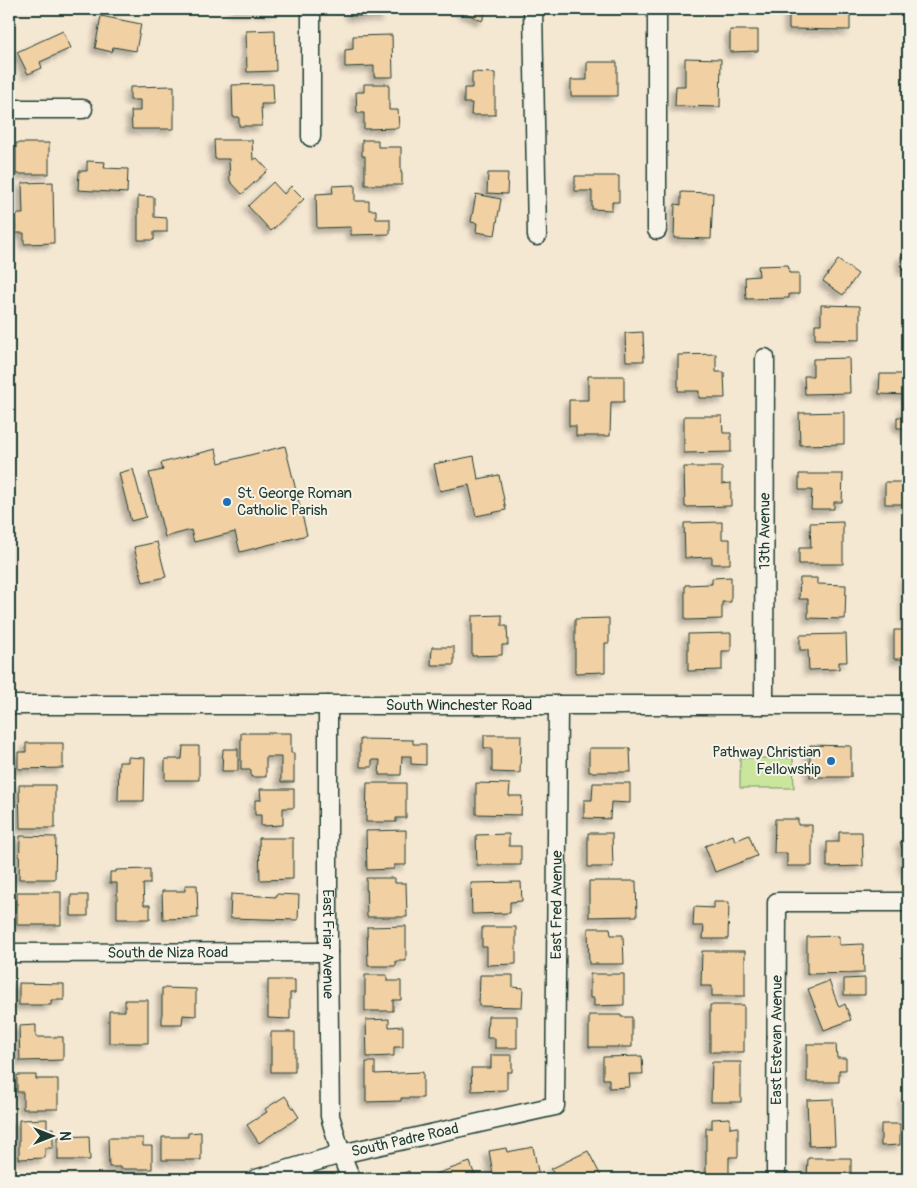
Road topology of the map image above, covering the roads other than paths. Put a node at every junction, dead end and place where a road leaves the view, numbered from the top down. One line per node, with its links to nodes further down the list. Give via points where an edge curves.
1 (311, 9): 6 (street)
2 (533, 9): 8 (street)
3 (657, 9): 7 (street)
4 (9, 109): 5 (street)
5 (83, 109)
6 (311, 137)
7 (657, 230)
8 (537, 236)
9 (765, 358): 13 (street, 13th Avenue)
10 (9, 705): 11 (street, South Winchester Road)
11 (328, 705): 12 (street, South Winchester Road); 16 (street, East Friar Avenue)
12 (558, 705): 13 (street, South Winchester Road); 18 (street, East Fred Avenue)
13 (764, 705): 14 (street, South Winchester Road)
14 (908, 705)
15 (908, 902): 22 (street, East Estevan Avenue, via 777,902)
16 (328, 952): 17 (street, South de Niza Road); 19 (street, East Friar Avenue, via 330,1116)
17 (9, 953)
18 (555, 1106): 19 (street, South Padre Road)
19 (341, 1154): 20 (street, South Padre Road); 21 (street, East Friar Avenue)
20 (256, 1179)
21 (351, 1179)
22 (776, 1179)

